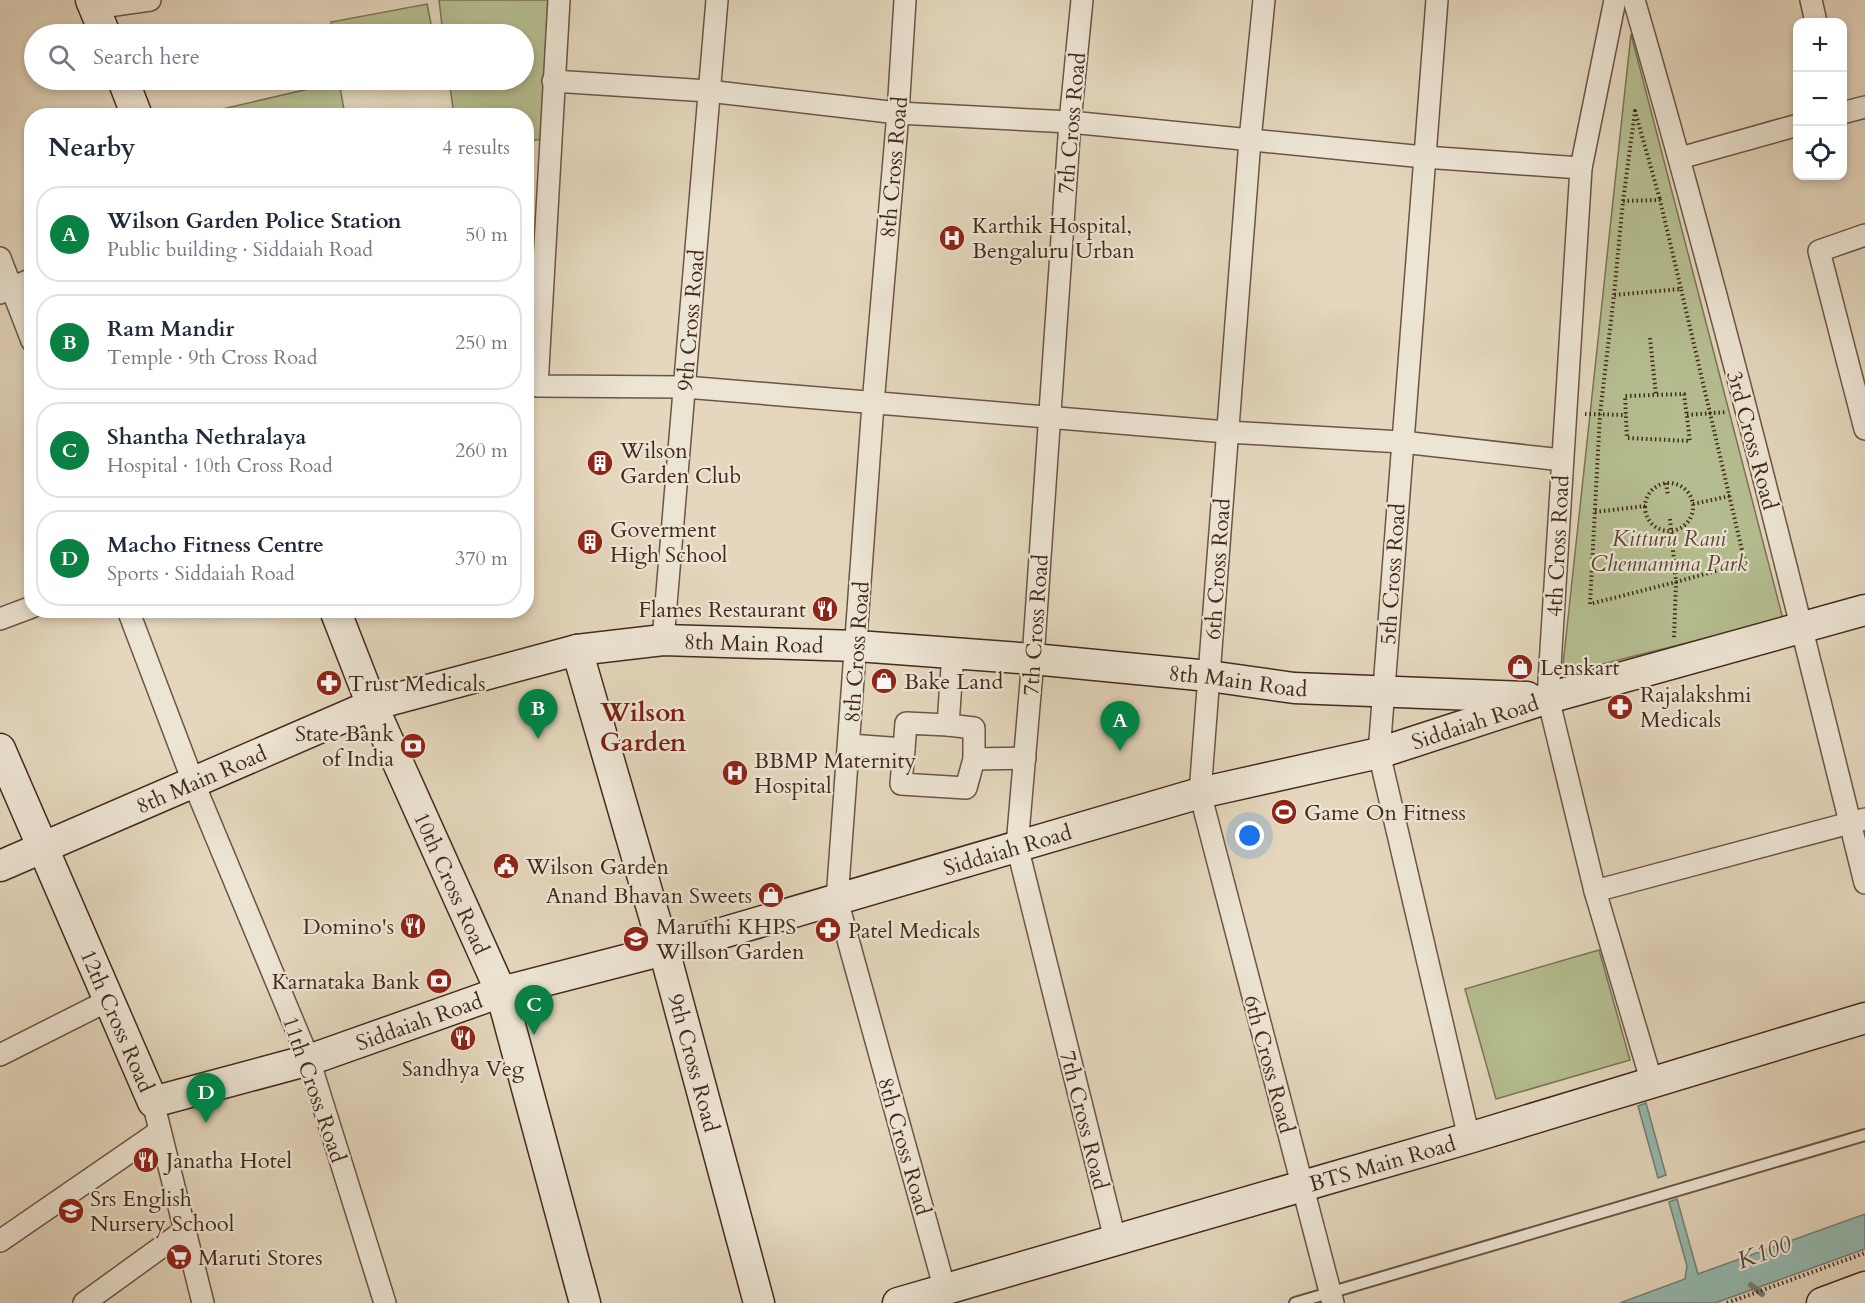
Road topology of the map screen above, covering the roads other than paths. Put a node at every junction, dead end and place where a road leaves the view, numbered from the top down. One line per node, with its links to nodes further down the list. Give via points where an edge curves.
1 (150, 0): 11 (street)
2 (559, 0): 13 (street)
3 (717, 0): 15 (street, 9th Cross Road)
4 (904, 0): 19 (street, 8th Cross Road)
5 (1082, 0): 20 (street, 7th Cross Road)
6 (1264, 0): 22 (street, 6th Cross Road)
7 (1437, 0): 23 (street, 5th Cross Road)
8 (1615, 0): 25 (street, 4th Cross Road)
9 (1634, 0): 24 (street, 3rd Cross Road)
10 (1811, 0): 12 (street)
11 (97, 14)
12 (1815, 18)
13 (553, 81): 15 (street); 30 (street, via 537,386)
14 (127, 90): 17 (street)
15 (708, 91): 19 (street); 30 (street, 9th Cross Road)
16 (1865, 107): 18 (street)
17 (134, 108)
18 (1847, 112)
19 (898, 113): 20 (street); 31 (street, 8th Cross Road)
20 (1070, 122): 22 (street); 32 (street, 7th Cross Road)
21 (1793, 126): 24 (street)
22 (1250, 140): 23 (street); 34 (street, 6th Cross Road)
23 (1424, 157): 25 (street); 35 (street, 5th Cross Road)
24 (1680, 158): 42 (street, 3rd Cross Road)
25 (1581, 168): 36 (street, 4th Cross Road)
26 (1865, 235): 33 (street, via 1819,250)
27 (0, 258): 28 (street)
28 (15, 287): 29 (street)
29 (24, 316)
30 (686, 387): 31 (street); 43 (street, 9th Cross Road)
31 (873, 404): 32 (street); 44 (street, 8th Cross Road)
32 (1050, 417): 34 (street); 47 (street, 7th Cross Road)
33 (1865, 429)
34 (1227, 432): 35 (street); 48 (street, 6th Cross Road)
35 (1402, 442): 36 (street); 49 (street, 5th Cross Road)
36 (1562, 460): 50 (street, 4th Cross Road)
37 (24, 610): 41 (street)
38 (1865, 610): 42 (street, Siddaiah Road)
39 (131, 618): 59 (street, 11th Cross Road)
40 (338, 618): 51 (street, 10th Cross Road)
41 (0, 619)
42 (1802, 628): 50 (street, Siddaiah Road); 61 (street, 3rd Cross Road)
43 (663, 640): 44 (street, 8th Main Road); 45 (street, 8th Main Road)
44 (857, 646): 46 (street, 8th Main Road); 53 (street, 8th Cross Road)
45 (577, 650): 51 (street, 8th Main Road); 68 (street, 9th Cross Road)
46 (953, 653): 47 (street, 8th Main Road); 52 (street)
47 (1034, 658): 48 (street, 8th Main Road); 57 (street, 7th Cross Road)
48 (1209, 676): 49 (street, 8th Main Road, via 1294,688); 60 (street, 6th Cross Road)
49 (1382, 693): 50 (street, 8th Main Road); 56 (street, 5th Cross Road)
50 (1548, 698): 56 (street, Siddaiah Road); 66 (street, 4th Cross Road)
51 (372, 705): 59 (street, 8th Main Road); 69 (street, 10th Cross Road)
52 (948, 725): 55 (street, via 906,723); 58 (street, via 974,728)
53 (849, 745): 55 (street); 67 (street, 8th Cross Road)
54 (0, 749): 63 (street, 12th Cross Road)
55 (904, 749): 58 (street, via 901,784 966,788)
56 (1379, 753): 60 (street, Siddaiah Road); 77 (street, 5th Cross Road)
57 (1025, 758): 58 (street); 62 (street, 7th Cross Road)
58 (974, 759)
59 (194, 784): 63 (street, 8th Main Road); 73 (street, 11th Cross Road)
60 (1200, 792): 62 (street, Siddaiah Road); 78 (street, 6th Cross Road)
61 (1858, 821): 65 (street, 3rd Cross Road); 66 (street)
62 (1017, 846): 67 (street, Siddaiah Road); 80 (street, 7th Cross Road)
63 (44, 849): 64 (street, 8th Main Road); 70 (street, 12th Cross Road)
64 (0, 866)
65 (1865, 883)
66 (1596, 891): 74 (street, 4th Cross Road)
67 (837, 900): 68 (street, Siddaiah Road); 83 (street, 8th Cross Road)
68 (664, 950): 69 (street, Siddaiah Road); 89 (street, 9th Cross Road)
69 (501, 992): 73 (street, Siddaiah Road); 88 (street, 10th Cross Road)
70 (109, 1000): 72 (street); 75 (street, 12th Cross Road)
71 (1865, 1018): 74 (street, BTS Main Road)
72 (0, 1055)
73 (309, 1060): 75 (street, Siddaiah Road); 87 (street, 11th Cross Road)
74 (1652, 1083): 77 (street, BTS Main Road)
75 (157, 1116): 79 (street, 12th Cross Road); 81 (street)
76 (1865, 1135): 84 (lane)
77 (1469, 1138): 78 (street, BTS Main Road)
78 (1302, 1186): 80 (street, BTS Main Road); 84 (street, 6th Cross Road)
79 (185, 1230): 85 (street); 86 (street, 12th Cross Road)
80 (1115, 1239): 83 (street, BTS Main Road)
81 (0, 1241)
82 (1865, 1287): 92 (street)
83 (945, 1290): 90 (street, BTS Main Road)
84 (1332, 1298): 91 (lane)
85 (84, 1303)
86 (203, 1303)
87 (385, 1303)
88 (585, 1303)
89 (759, 1303)
90 (898, 1303)
91 (1295, 1303)
92 (1822, 1303)

